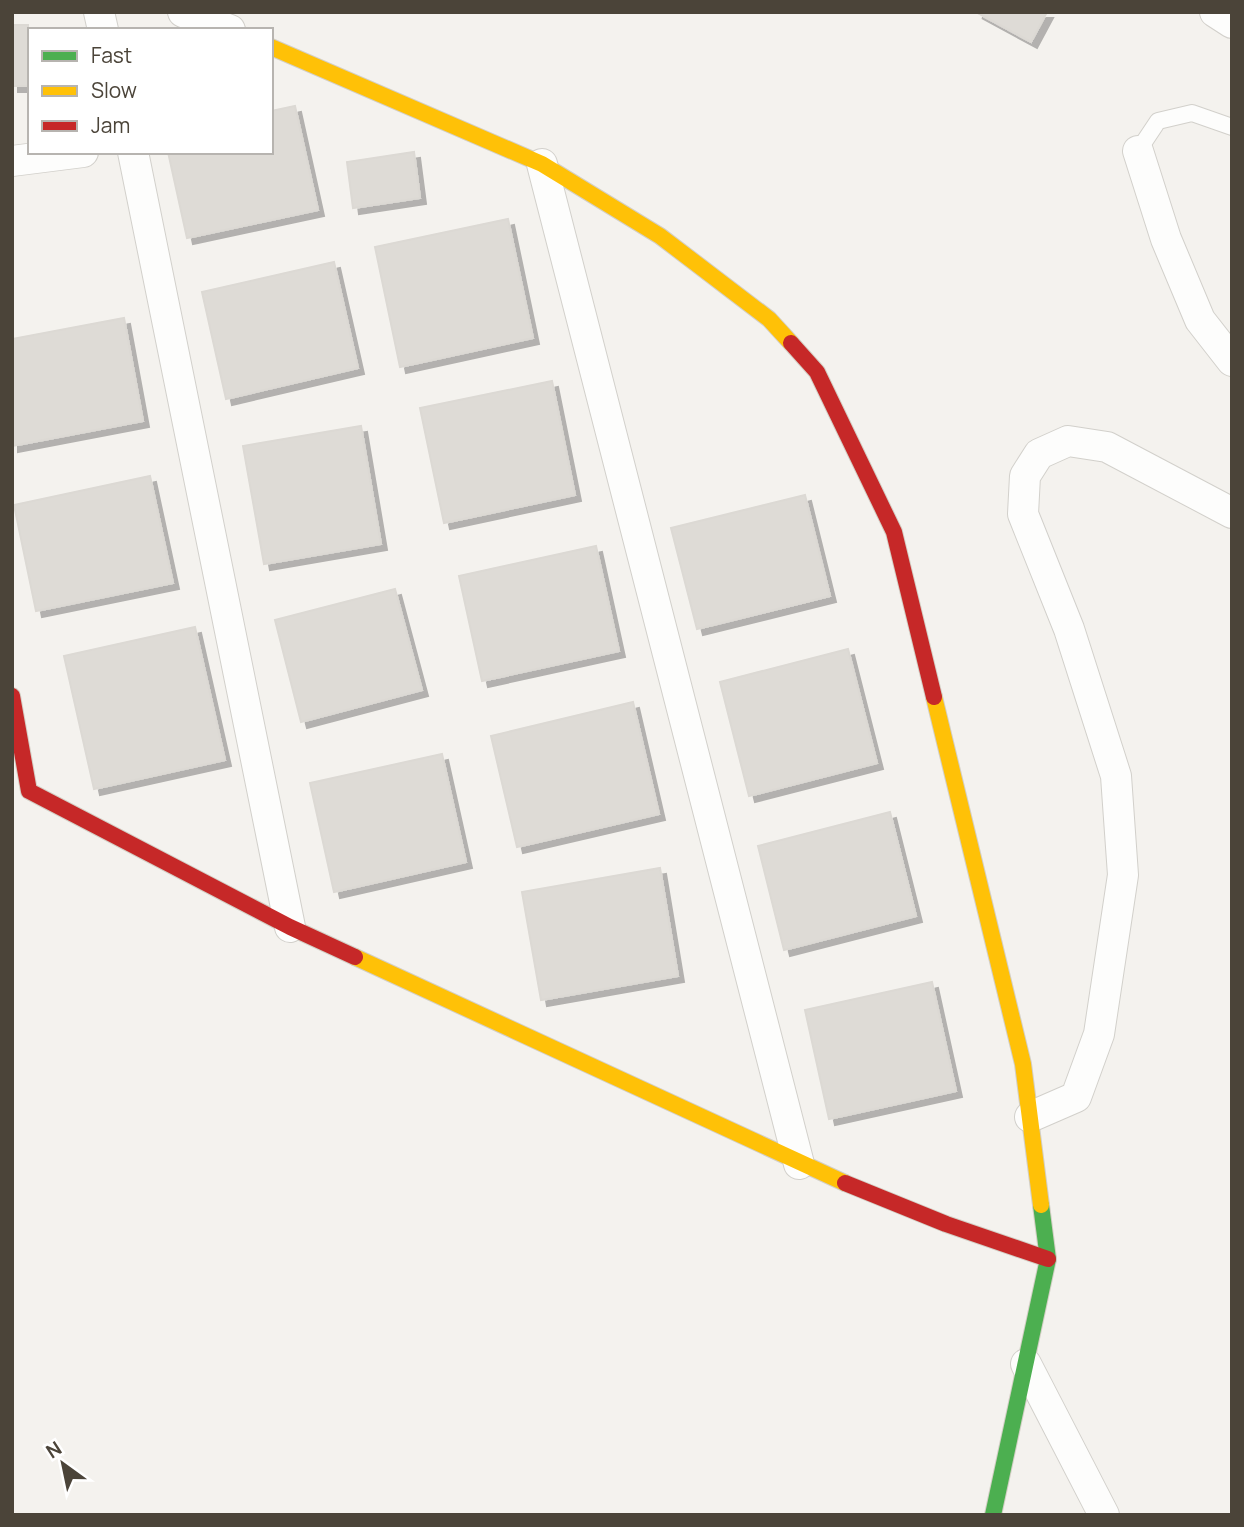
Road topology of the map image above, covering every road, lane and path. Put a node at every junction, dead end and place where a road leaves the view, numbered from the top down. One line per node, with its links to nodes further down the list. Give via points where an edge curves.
1 (183, 12): 4 (street)
2 (1215, 12): 3 (street)
3 (1232, 23)
4 (225, 28)
5 (273, 48): 11 (street)
6 (1232, 127): 7 (lane, via 1192,113 1158,121)
7 (1138, 151): 12 (street, via 1166,239 1200,320)
8 (67, 154): 10 (street)
9 (133, 154): 15 (street)
10 (12, 161)
11 (542, 164): 16 (street, via 660,236 769,319 817,372 894,532 1023,1064); 17 (street)
12 (1232, 361)
13 (1232, 513): 16 (street, via 1107,447 1068,442 1039,454 1025,476 1023,514 1069,629 1116,776 1123,875 1099,1034 1076,1097)
14 (12, 696): 15 (street, via 29,791)
15 (290, 927): 17 (street)
16 (1030, 1116): 18 (street)
17 (799, 1164): 18 (street, via 946,1224)
18 (1048, 1259): 19 (street)
19 (1026, 1364): 20 (street); 21 (street)
20 (992, 1515)
21 (1104, 1515)

